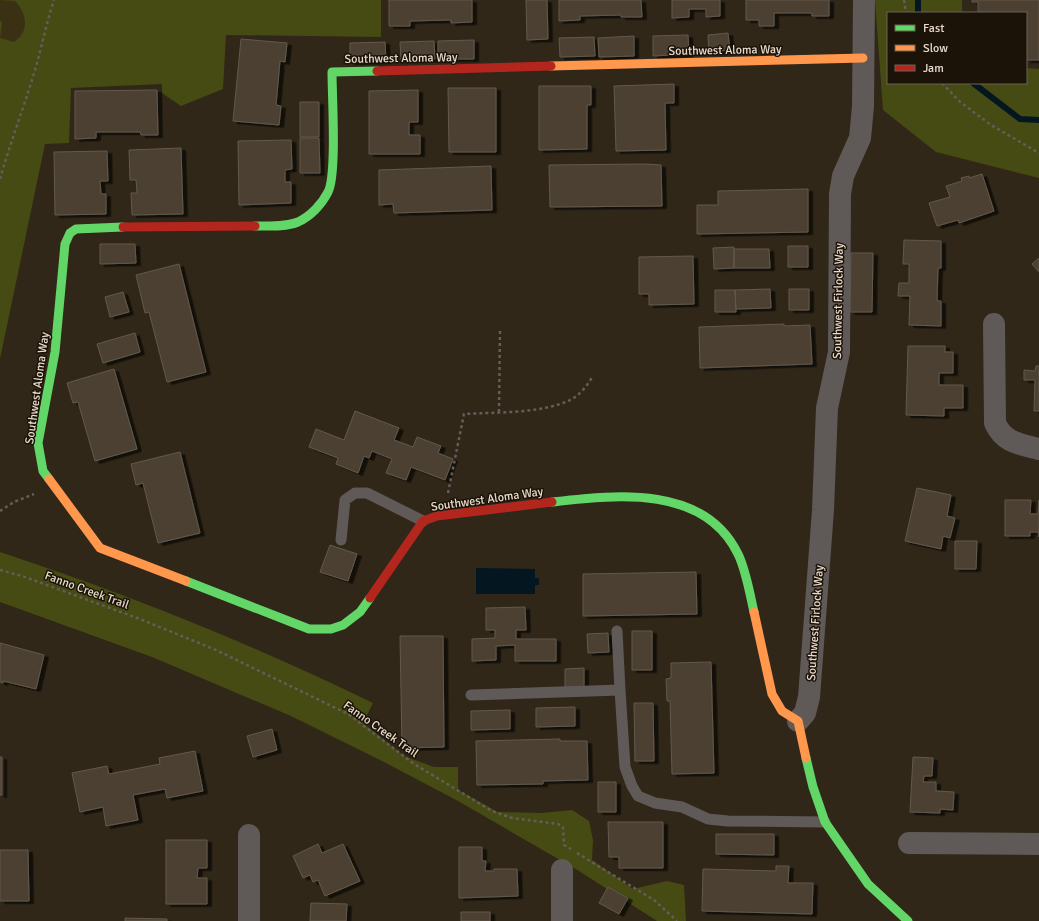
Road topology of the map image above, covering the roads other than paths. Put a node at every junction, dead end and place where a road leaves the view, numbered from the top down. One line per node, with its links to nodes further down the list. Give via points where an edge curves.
1 (864, 0): 2 (street, Southwest Firlock Way)
2 (863, 58): 5 (street, Southwest Aloma Way, via 332,72 332,167 329,191 316,210 298,222 277,226 96,227 77,228 68,234 54,352 38,443 43,471 100,548 309,629 326,630 340,627 360,612); 10 (street, Southwest Firlock Way, via 860,138 843,176 840,194 839,352 827,408 823,510 809,697 805,713)
3 (994, 324): 4 (street, via 995,424 1000,434 1013,442)
4 (1039, 448)
5 (423, 521): 6 (lane, via 367,493 355,493 346,500); 10 (street, Southwest Aloma Way, via 443,515 607,496 667,500 698,511 723,531 738,554 772,694 782,711)
6 (341, 540)
7 (617, 631): 8 (lane)
8 (620, 690): 9 (lane); 11 (lane, via 626,767 638,796 655,803 682,807 708,819)
9 (471, 695)
10 (798, 721): 11 (street, via 813,787)
11 (825, 822): 18 (street, via 868,884)
12 (249, 835): 16 (street)
13 (909, 843): 14 (street)
14 (1039, 844)
15 (562, 870): 17 (street)
16 (249, 921)
17 (562, 921)
18 (908, 921)

